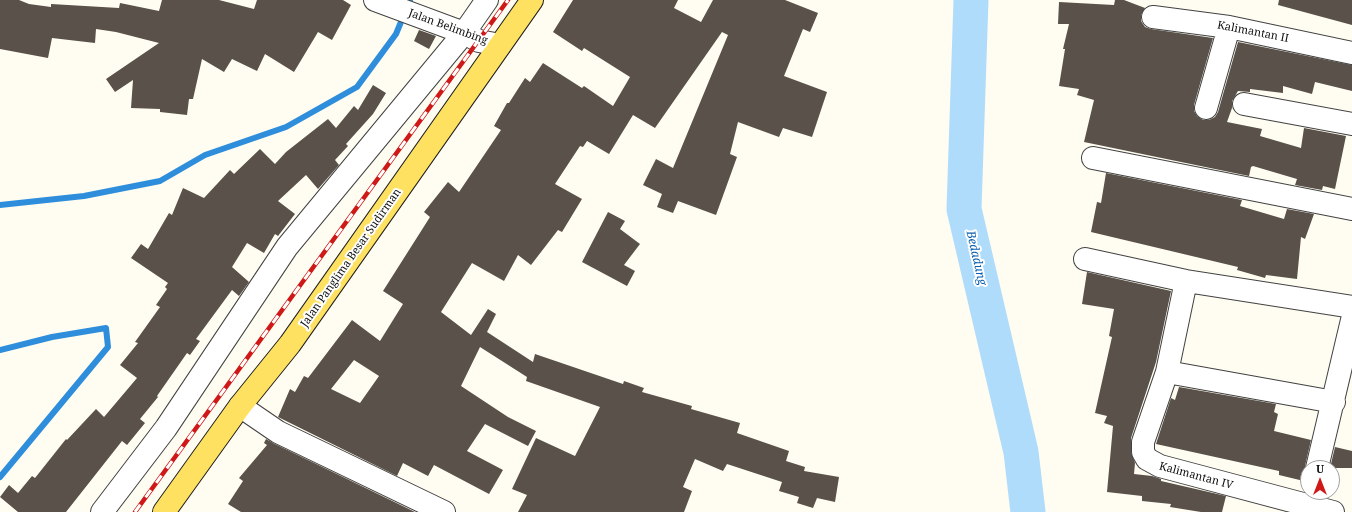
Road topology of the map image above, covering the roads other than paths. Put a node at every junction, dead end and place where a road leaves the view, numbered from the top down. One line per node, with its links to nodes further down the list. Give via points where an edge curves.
1 (487, 0): 6 (street)
2 (532, 0): 7 (main road, Jalan Panglima Besar Sudirman)
3 (381, 2): 6 (street, Jalan Belimbing)
4 (1153, 17): 5 (street, Kalimantan II)
5 (1229, 26): 8 (street, Kalimantan II); 10 (street)
6 (464, 33): 7 (street, Jalan Belimbing, via 479,41); 24 (street, via 287,247 166,428)
7 (500, 45): 20 (main road, Jalan Panglima Besar Sudirman, via 290,344)
8 (1352, 53)
9 (1244, 104): 11 (street)
10 (1206, 108)
11 (1352, 124)
12 (1093, 158): 13 (street)
13 (1352, 209)
14 (1085, 259): 15 (street)
15 (1186, 281): 16 (street); 18 (street, Kalimantan IV)
16 (1352, 307)
17 (1352, 320): 19 (street)
18 (1167, 372): 19 (street); 22 (street, Kalimantan IV, via 1143,442 1144,452 1149,461 1160,466)
19 (1334, 402): 21 (street)
20 (240, 406): 25 (main road, Jalan Panglima Besar Sudirman); 26 (street, via 278,432)
21 (1319, 460)
22 (1300, 497)
23 (1312, 500): 27 (street, Kalimantan IV)
24 (102, 512)
25 (164, 512)
26 (444, 512)
27 (1333, 512)

